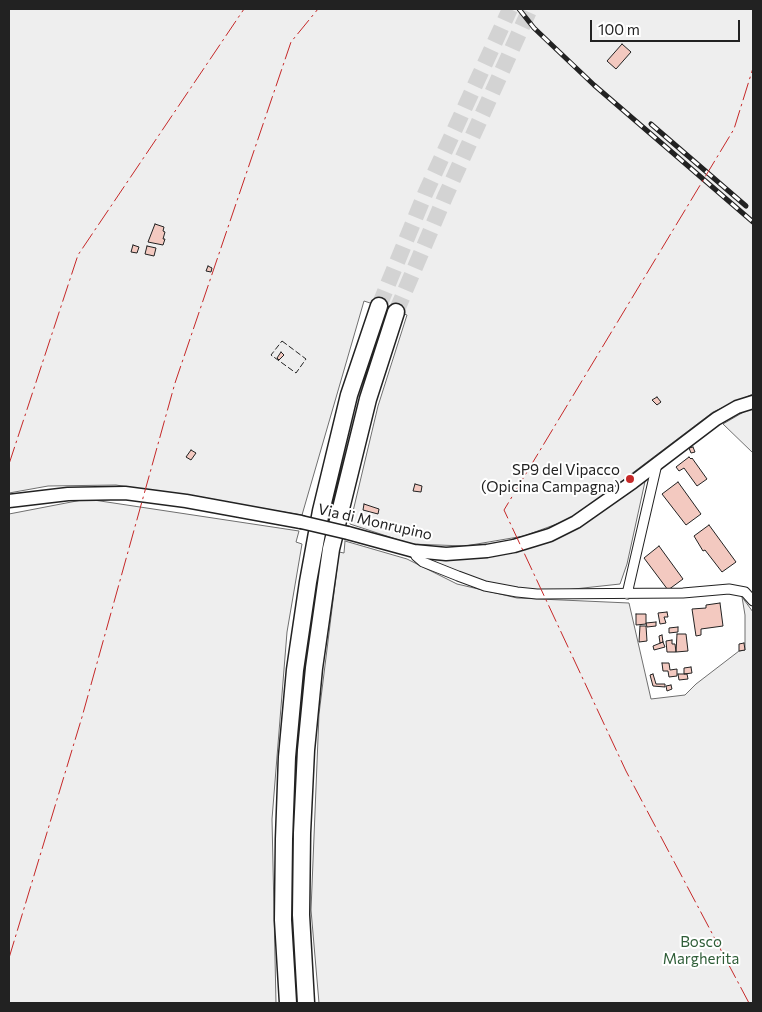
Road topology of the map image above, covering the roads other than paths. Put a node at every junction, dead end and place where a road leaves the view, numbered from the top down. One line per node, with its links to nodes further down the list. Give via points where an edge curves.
1 (379, 306): 9 (highway, via 349,395 321,511 295,670 284,839 283,920)
2 (396, 312): 10 (highway, via 368,399 331,550 314,668 302,833 301,915)
3 (753, 402): 4 (main road, Via di Monrupino, via 716,419)
4 (657, 464): 6 (main road, Via di Monrupino, via 576,522 550,534 514,546 469,553); 7 (street)
5 (9, 501): 6 (main road, Via di Monrupino, bridge, via 68,494 125,494 186,501 301,522)
6 (414, 551): 7 (street, via 423,562 485,586 537,594)
7 (627, 594): 8 (street, via 729,589 745,592)
8 (753, 601)
9 (288, 1003)
10 (306, 1003)

